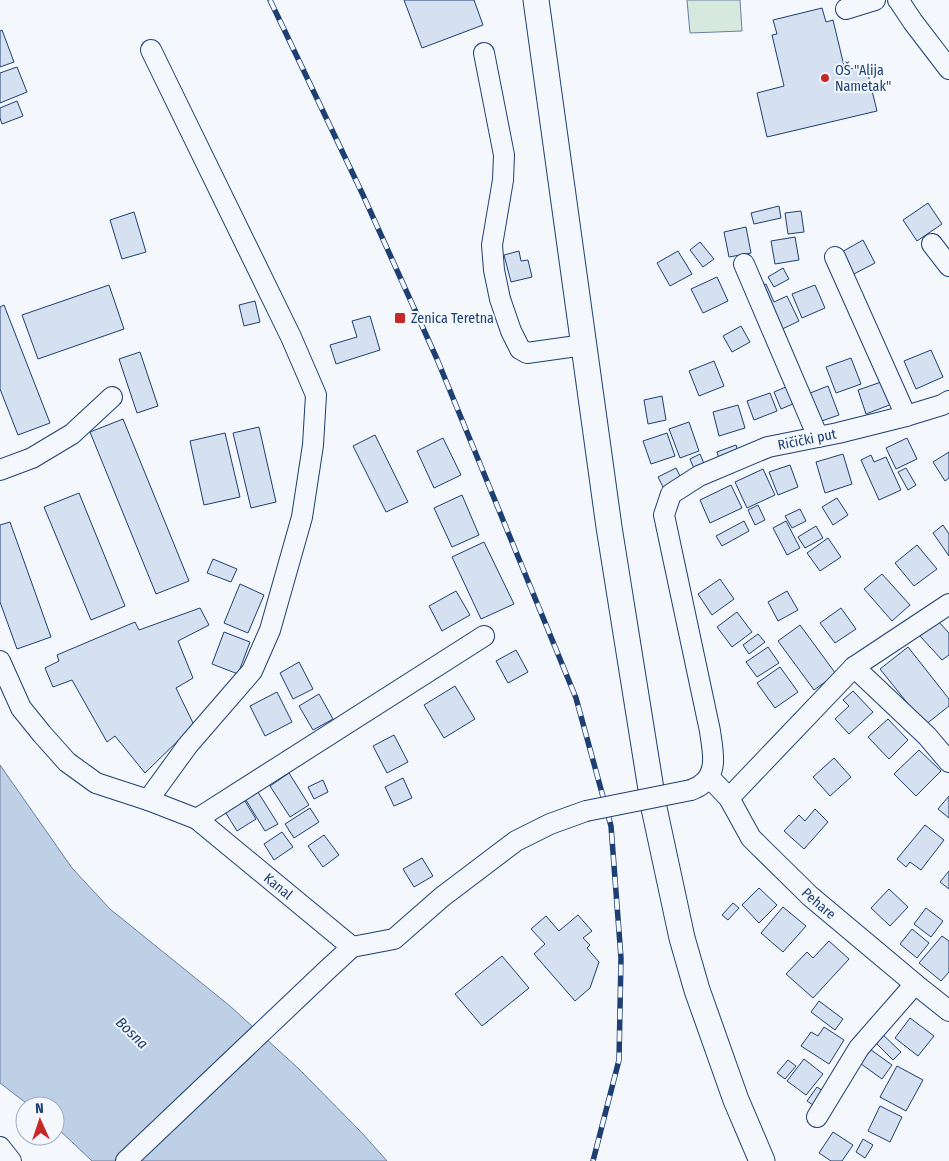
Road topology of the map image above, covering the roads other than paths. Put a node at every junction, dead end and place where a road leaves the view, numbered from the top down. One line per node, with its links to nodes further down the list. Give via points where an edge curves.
1 (536, 0): 12 (main road)
2 (875, 0): 4 (street)
3 (898, 0): 7 (street)
4 (846, 9)
5 (151, 50): 25 (street, via 316,395 313,445 302,517 270,630 252,671 188,745)
6 (484, 53): 12 (street, via 504,155 492,245 494,270 511,331 520,349 528,353)
7 (949, 69)
8 (932, 244): 11 (street)
9 (835, 257): 15 (street)
10 (744, 264): 16 (street)
11 (949, 266)
12 (584, 345): 34 (main road, via 654,808 682,938 706,1017)
13 (112, 397): 17 (street, via 72,434 32,458)
14 (949, 401): 15 (street, Ričički put)
15 (906, 416): 16 (street, Ričički put)
16 (818, 437): 23 (street, Ričički put, via 768,447 699,476 670,494 664,514 710,731 713,766)
17 (0, 470)
18 (949, 604): 21 (street)
19 (484, 636): 26 (street)
20 (0, 661): 25 (street, Kanal, via 21,708 67,762 96,783)
21 (854, 667): 22 (street, via 927,736); 24 (street)
22 (949, 762)
23 (709, 777): 24 (street, Pehare); 27 (street, bridge, via 691,790 586,812 550,824 516,841 442,897 394,939)
24 (729, 798): 28 (street, Pehare, via 751,838 810,896)
25 (148, 800): 26 (street, Kanal)
26 (197, 819): 27 (street, Kanal)
27 (352, 947): 33 (street)
28 (915, 984): 29 (street, Pehare); 30 (street, via 859,1048)
29 (949, 1011)
30 (817, 1117)
31 (0, 1147): 32 (street)
32 (11, 1161)
33 (126, 1161)
34 (762, 1161)

